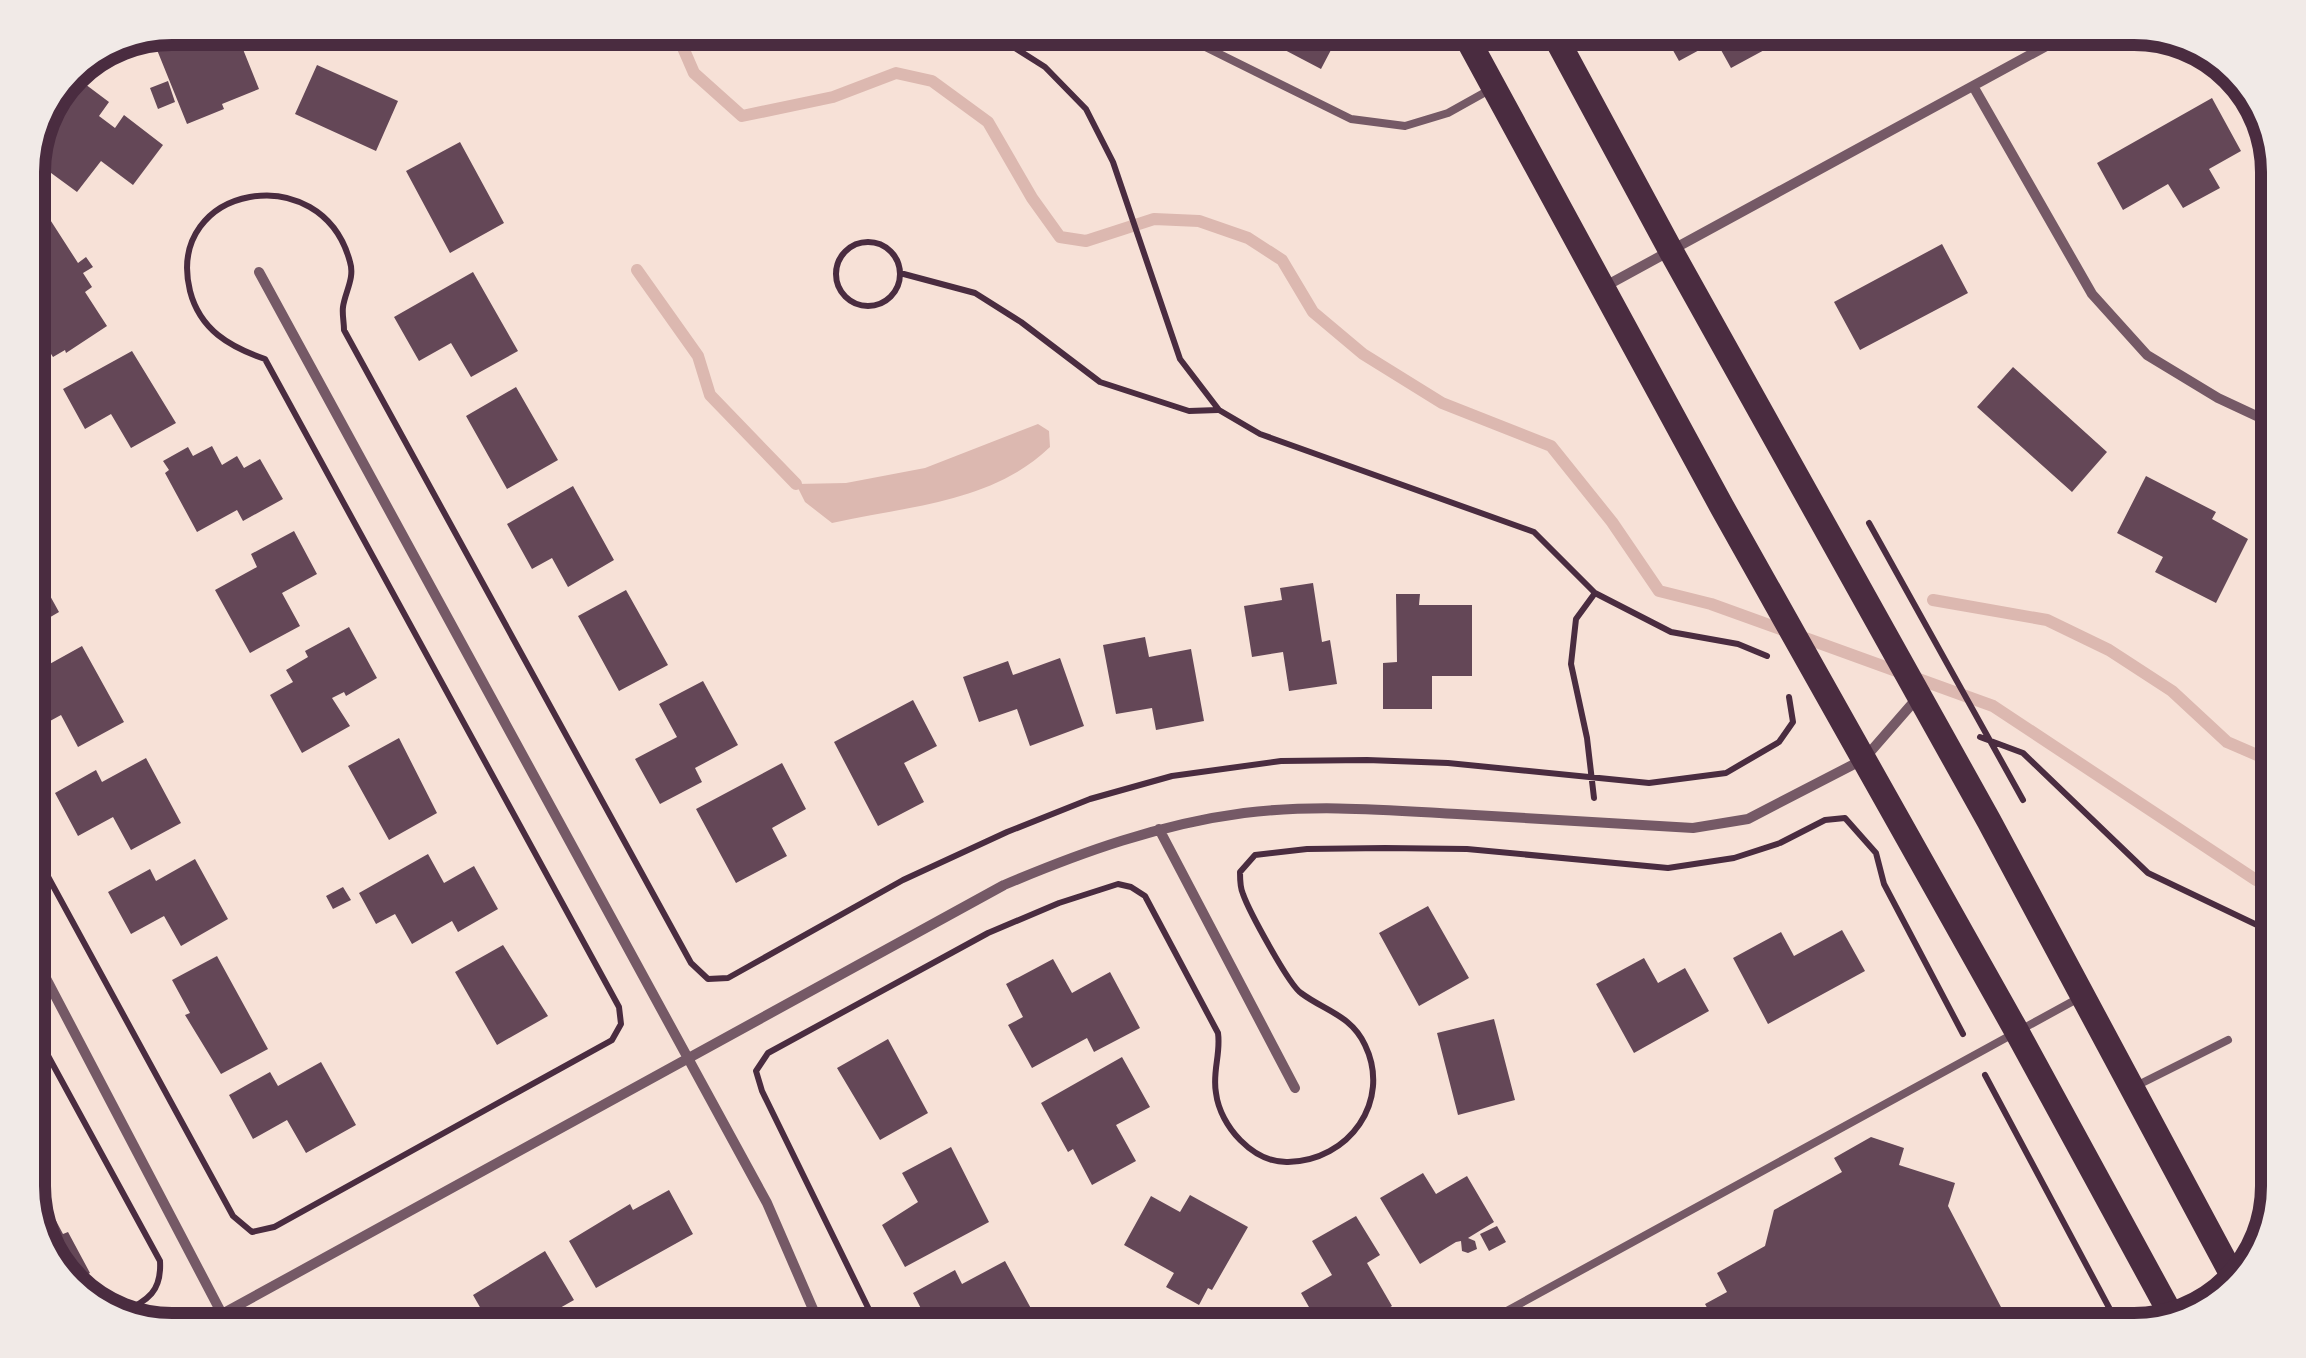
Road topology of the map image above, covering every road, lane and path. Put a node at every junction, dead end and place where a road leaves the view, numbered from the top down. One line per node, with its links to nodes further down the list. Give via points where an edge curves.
1 (1009, 45): 12 (path, via 1045,67 1086,110 1113,162 1180,360)
2 (1201, 45): 7 (lane, via 1351,119 1404,126 1448,113)
3 (1470, 45): 7 (main road)
4 (1559, 45): 8 (main road)
5 (2049, 45): 6 (street)
6 (1973, 86): 8 (street); 13 (street, via 2092,294 2147,355)
7 (1494, 88): 11 (main road)
8 (1670, 251): 11 (street); 18 (main road)
9 (259, 272): 33 (street)
10 (900, 274): 10 (path, via 894,294 876,306 854,303 838,287 836,267 847,250 876,243 893,254); 12 (path, via 974,293 1100,382 1189,410)
11 (1602, 289): 20 (main road)
12 (1219, 410): 15 (path, via 1260,434 1534,532)
13 (2261, 418)
14 (1869, 523): 22 (path)
15 (1595, 593): 16 (path, via 1671,632); 21 (path, via 1576,618 1571,664)
16 (1738, 644)
17 (1789, 696): 21 (path, via 1795,725 1779,742 1726,772 1649,783)
18 (1919, 696): 20 (street); 28 (main road)
19 (2023, 753): 26 (path, via 2148,873)
20 (1864, 759): 23 (street, via 1729,824); 30 (main road)
21 (1592, 777): 23 (path); 25 (path, via 1367,760 1281,761 1172,776 1006,832 903,880 728,978 708,982 691,963 344,330 352,268 332,224 308,204 257,195 234,200 197,232 186,276 194,305 227,343 266,358 619,1007 622,1026 612,1040 274,1227 250,1233 233,1216)
22 (2023, 800)
23 (1597, 822): 24 (street, via 1296,808)
24 (1159, 829): 33 (street, via 1004,885); 35 (street)
25 (45, 871)
26 (2261, 926)
27 (45, 976): 40 (street)
28 (2081, 997): 30 (lane); 36 (main road)
29 (1960, 1028): 43 (path, via 1884,884 1876,853 1844,815 1734,858 1668,868 1468,849 1307,849 1256,856 1238,872 1242,892 1296,991 1351,1024 1364,1043 1374,1083 1360,1128 1344,1143 1307,1160 1284,1162 1261,1156 1226,1121 1216,1095 1218,1033 1145,896 1118,884 988,932 768,1053 754,1070)
30 (2016, 1030): 39 (main road); 44 (lane)
31 (2228, 1040): 36 (lane)
32 (45, 1050): 38 (path, via 160,1261 163,1278)
33 (689, 1056): 41 (street); 42 (street, via 767,1203)
34 (1987, 1080): 45 (path)
35 (1295, 1088)
36 (2131, 1089): 37 (main road)
37 (2229, 1270)
38 (133, 1307)
39 (2168, 1309)
40 (221, 1313)
41 (224, 1313)
42 (815, 1313)
43 (871, 1313)
44 (1503, 1313)
45 (2112, 1313)

